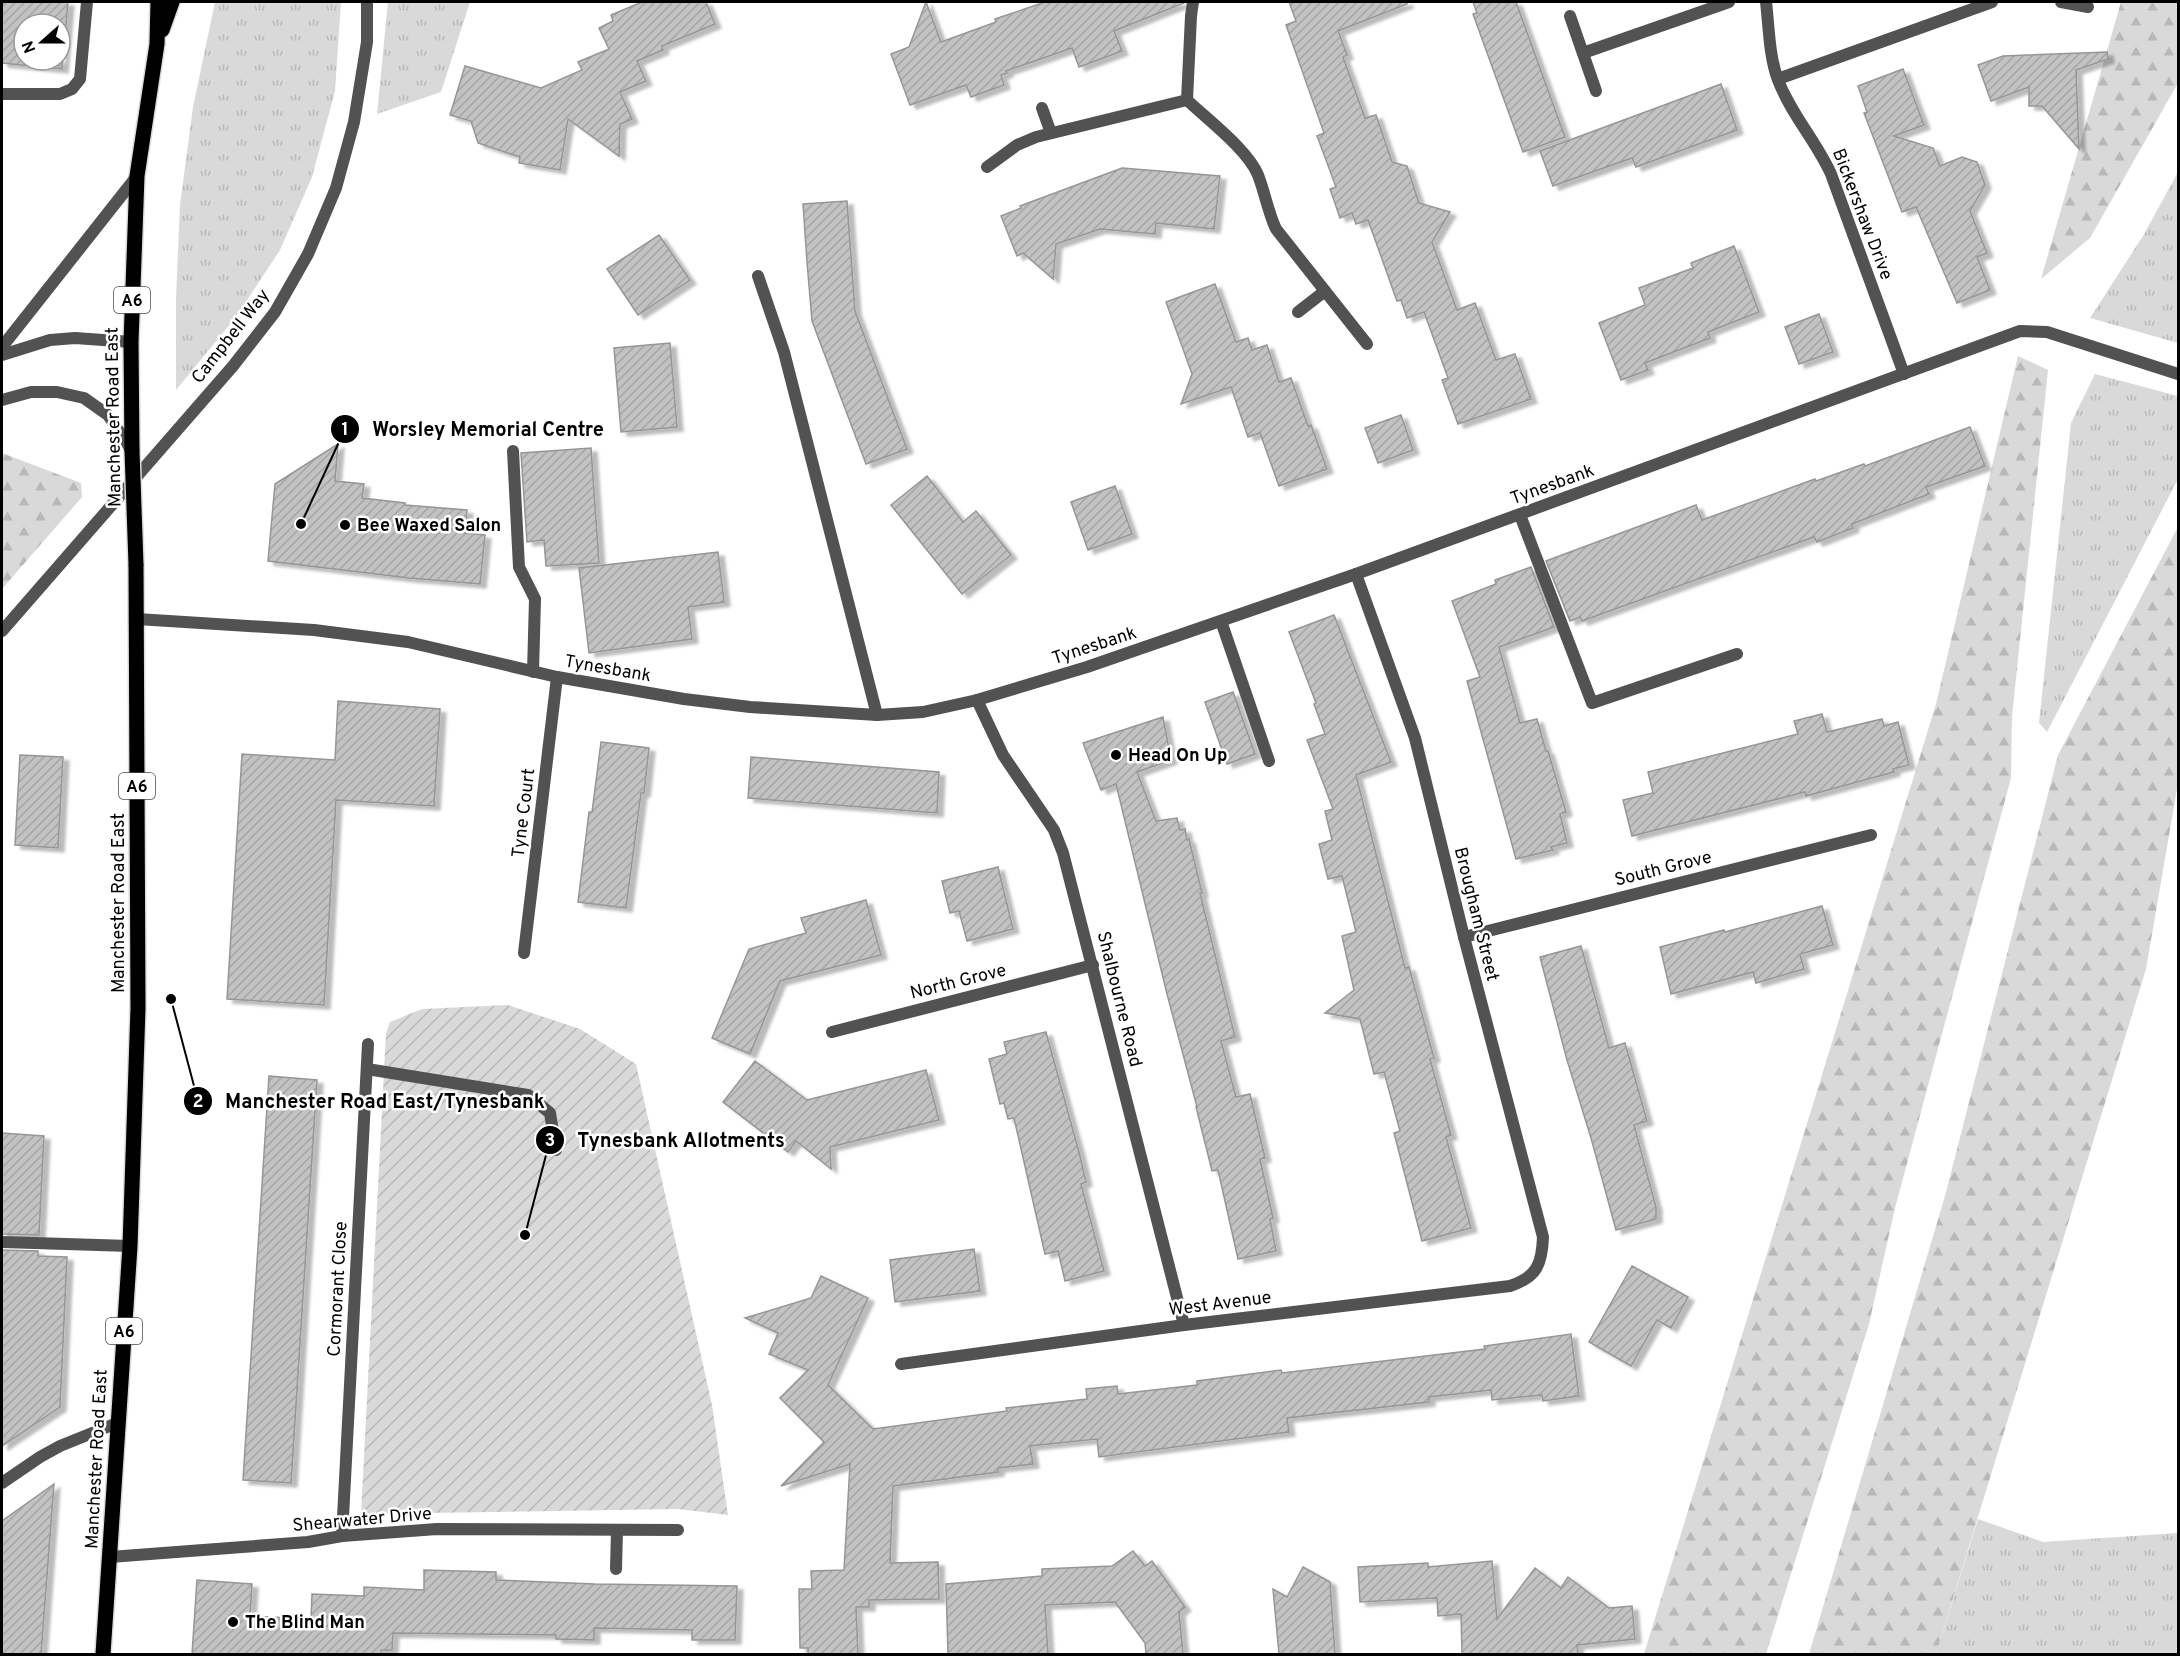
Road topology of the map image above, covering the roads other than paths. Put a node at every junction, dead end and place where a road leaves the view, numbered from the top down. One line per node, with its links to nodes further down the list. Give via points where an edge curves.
1 (87, 2): 16 (street, via 80,79 72,89 60,94)
2 (158, 2): 12 (main road, A6)
3 (172, 2): 12 (main road, A6)
4 (367, 2): 38 (street, Campbell Way, via 367,42 354,122 336,188 308,254 275,312 233,366)
5 (1193, 2): 17 (street)
6 (1729, 2): 13 (street)
7 (1766, 2): 14 (street, Bickershaw Drive)
8 (1992, 2): 14 (street)
9 (2061, 2): 10 (street)
10 (2088, 7)
11 (1570, 16): 13 (street)
12 (158, 44): 21 (main road, Manchester Road East / A6)
13 (1583, 53): 15 (street)
14 (1778, 79): 29 (street, Bickershaw Drive, via 1831,174)
15 (1596, 91)
16 (2, 94)
17 (1187, 100): 19 (street); 23 (street, via 1248,158 1258,174 1276,229)
18 (1042, 108): 19 (street)
19 (1051, 133): 20 (street, via 1017,145)
20 (987, 167)
21 (137, 176): 25 (main road, Manchester Road East / A6); 27 (street)
22 (758, 276): 43 (street, via 784,352)
23 (1325, 291): 24 (street); 26 (street)
24 (1298, 312)
25 (131, 342): 28 (street, via 58,339); 32 (main road, Manchester Road East / A6)
26 (1367, 344)
27 (2, 347)
28 (2, 355)
29 (1904, 374): 30 (street, Tynesbank, via 2020,331 2047,332); 34 (street, Tynesbank)
30 (2178, 374)
31 (2, 400): 32 (street, via 31,392 57,392 84,398)
32 (123, 425): 36 (main road, Manchester Road East / A6, bridge, via 132,452)
33 (513, 451): 40 (street, via 519,567 535,599)
34 (1520, 515): 35 (street, Tynesbank); 39 (street, via 1592,703)
35 (1356, 574): 37 (street, Tynesbank); 46 (street, Brougham Street, via 1415,738)
36 (137, 619): 40 (street, Tynesbank, via 314,630 408,642); 54 (main road, Manchester Road East / A6, via 138,1008)
37 (1221, 621): 42 (street, Tynesbank); 44 (street)
38 (2, 631)
39 (1737, 654)
40 (533, 672): 41 (street, Tynesbank)
41 (557, 677): 43 (street, Tynesbank, via 695,700); 47 (street, Tyne Court)
42 (977, 700): 43 (street, Tynesbank, via 923,712); 48 (street, Shalbourne Road, via 1002,755 1054,830)
43 (877, 715)
44 (1269, 761)
45 (1871, 835): 46 (street, South Grove)
46 (1464, 937): 55 (street, Brougham Street, via 1543,1237)
47 (524, 953)
48 (1093, 965): 49 (street, North Grove); 56 (street, Shalbourne Road)
49 (832, 1032)
50 (368, 1044): 51 (street, Cormorant Close)
51 (367, 1069): 52 (street, via 528,1095 550,1113); 62 (street, Cormorant Close)
52 (556, 1150)
53 (2, 1242): 54 (street)
54 (130, 1246): 58 (main road, Manchester Road East / A6)
55 (1538, 1267): 56 (street, West Avenue, via 1525,1281 1510,1286)
56 (1184, 1325): 57 (street, West Avenue)
57 (901, 1364)
58 (117, 1423): 59 (street, via 60,1446); 63 (main road, Manchester Road East / A6)
59 (2, 1484)
60 (617, 1530): 61 (street, Shearwater Drive); 62 (street, Shearwater Drive, via 437,1529); 64 (street)
61 (678, 1530)
62 (342, 1536): 63 (street, Shearwater Drive)
63 (110, 1557): 65 (main road, Manchester Road East / A6)
64 (616, 1569)
65 (103, 1654)

